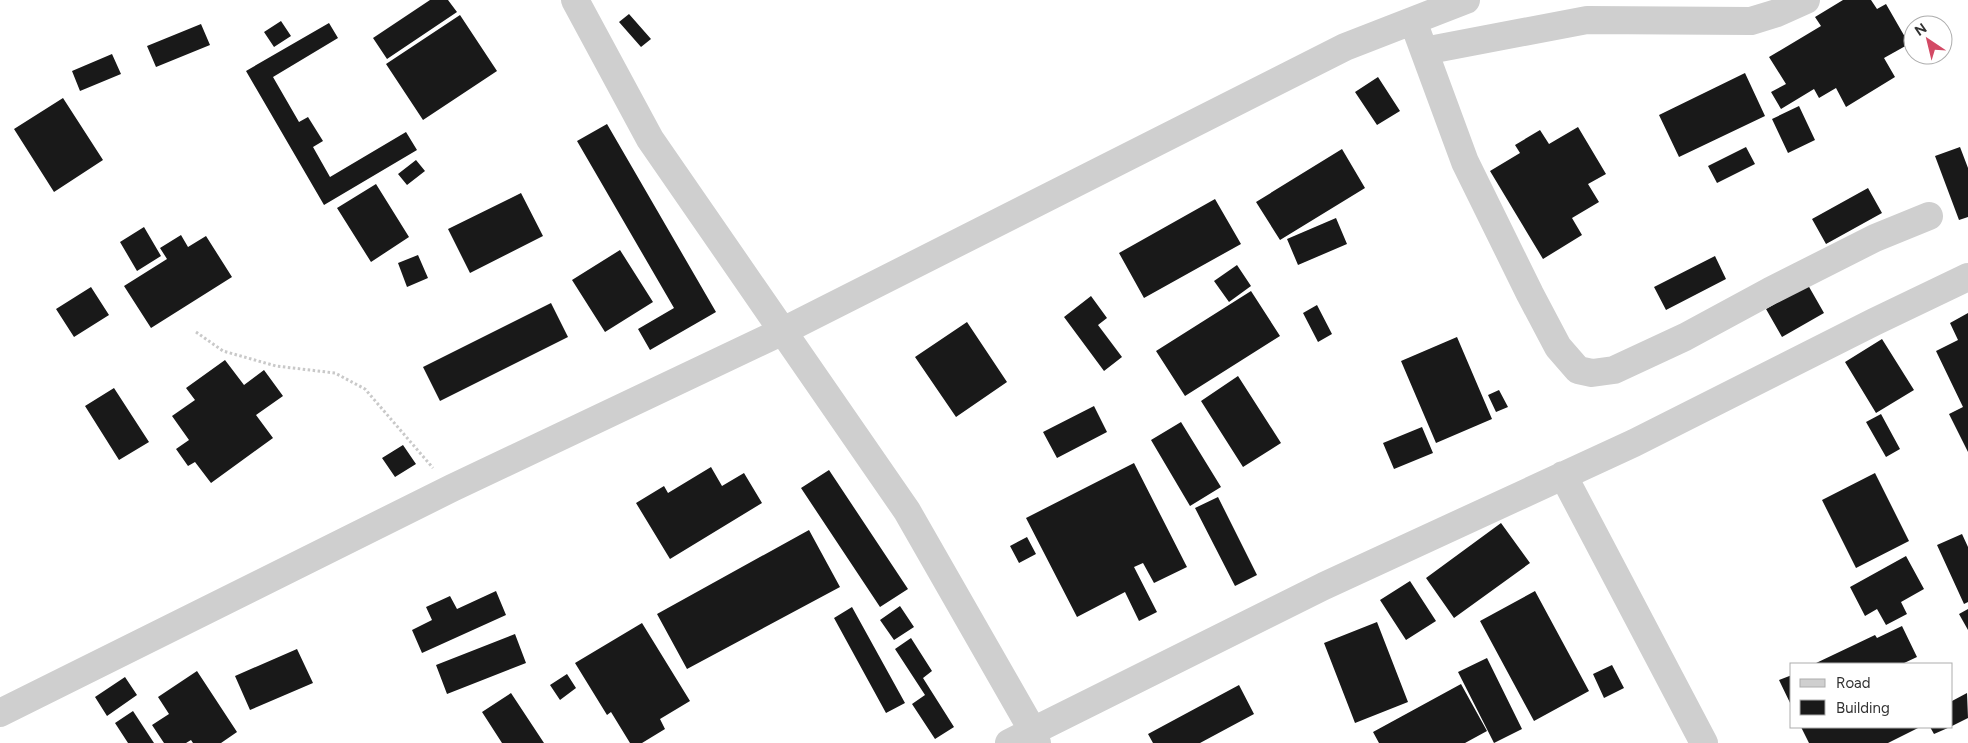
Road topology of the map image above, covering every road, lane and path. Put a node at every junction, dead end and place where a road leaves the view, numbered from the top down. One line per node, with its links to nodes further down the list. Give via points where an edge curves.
1 (575, 0): 9 (street, via 650,139)
2 (1466, 0): 4 (street)
3 (1806, 0): 5 (street, via 1751,21 1588,20)
4 (1412, 21): 5 (street); 9 (street, via 1345,47)
5 (1424, 51): 6 (street, via 1466,162 1558,347 1578,370 1592,373 1614,370 1685,337 1875,238)
6 (1929, 216)
7 (1968, 277): 10 (street)
8 (196, 332): 11 (path, via 223,350 276,366 335,372 365,389)
9 (784, 332): 11 (street); 13 (street, via 907,512)
10 (1563, 476): 13 (street, via 1324,586); 14 (street)
11 (452, 488): 12 (street)
12 (0, 713)
13 (1026, 739)
14 (1704, 743)

